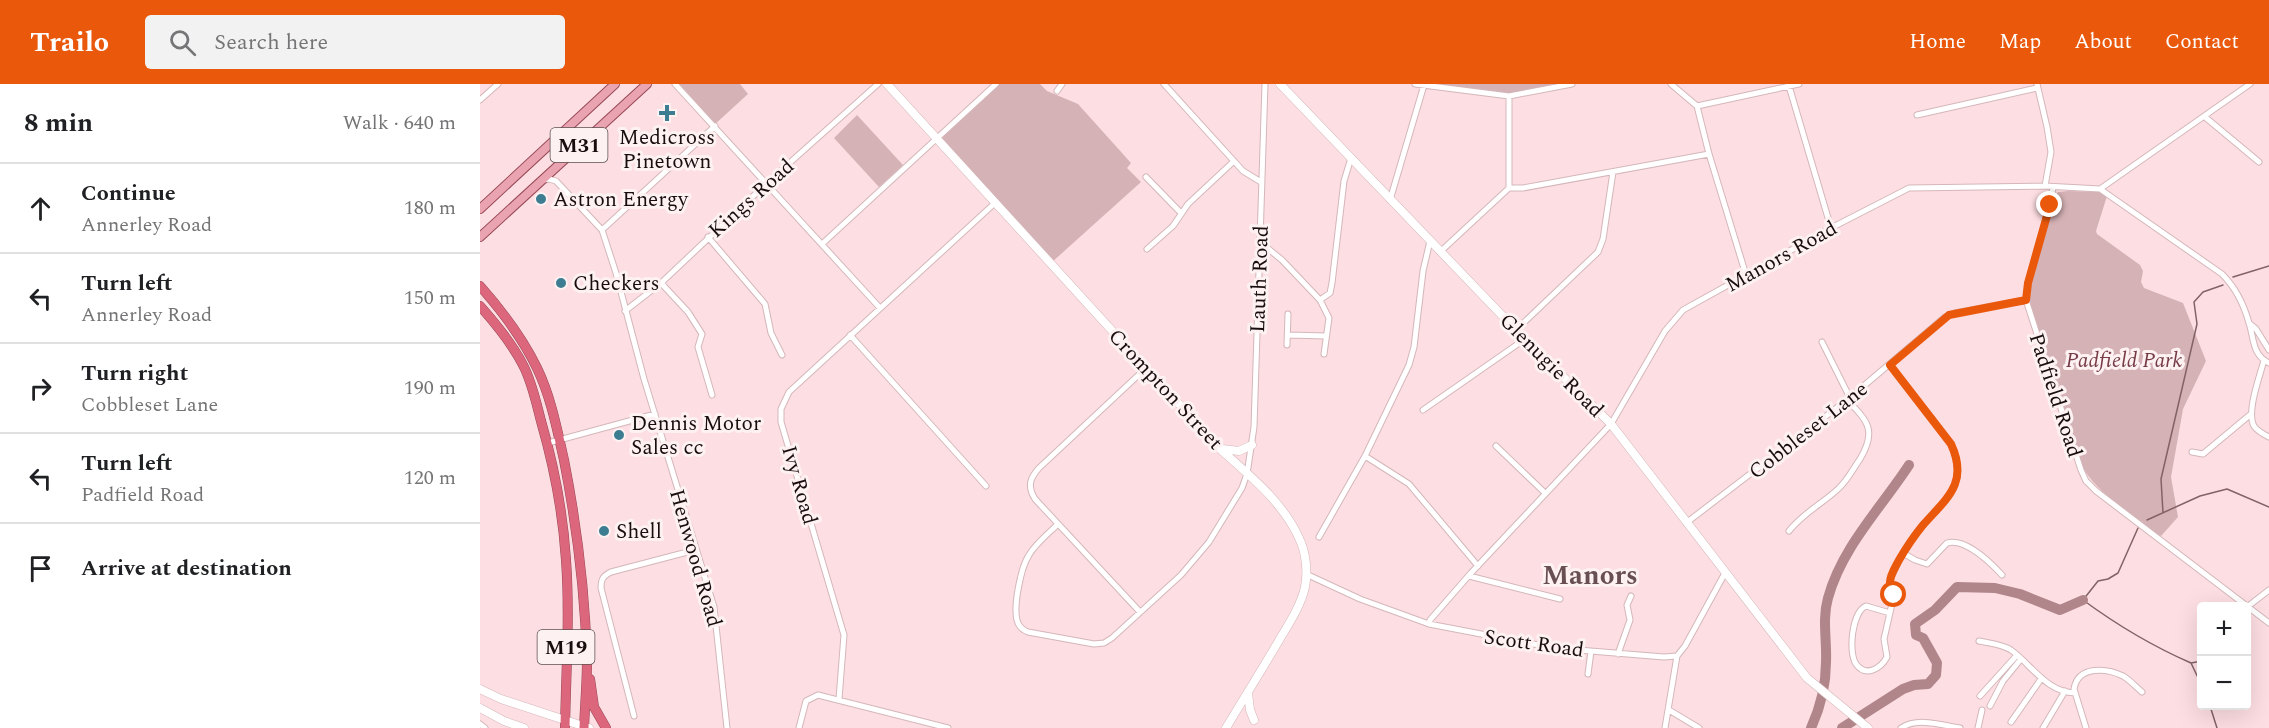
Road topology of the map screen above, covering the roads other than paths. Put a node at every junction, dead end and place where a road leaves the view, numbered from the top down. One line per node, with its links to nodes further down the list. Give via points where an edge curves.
1 (498, 84): 22 (street)
2 (615, 84): 43 (main road, M31)
3 (646, 84): 34 (main road, M31)
4 (675, 84): 26 (street)
5 (878, 84): 36 (street, Kings Road)
6 (887, 84): 27 (street, Crompton Street)
7 (996, 84): 27 (street)
8 (1062, 84): 20 (street)
9 (1164, 84): 30 (street)
10 (1265, 84): 35 (street, Lauth Road)
11 (1280, 84): 29 (street, Glenugie Road)
12 (1414, 84): 17 (street)
13 (1572, 84): 21 (street)
14 (1671, 84): 23 (street)
15 (1799, 84): 18 (street)
16 (2250, 84): 25 (street)
17 (1424, 85): 21 (street); 41 (street)
18 (1789, 86): 23 (street); 45 (street)
19 (2037, 86): 24 (street); 37 (street, via 2051,152)
20 (1057, 91)
21 (1509, 96): 39 (street)
22 (480, 100)
23 (1697, 106): 28 (street)
24 (1917, 115)
25 (2205, 117): 31 (street); 40 (street)
26 (715, 126): 36 (street); 46 (street)
27 (936, 138): 42 (street, Crompton Street); 51 (street)
28 (1709, 154): 32 (street); 54 (street)
29 (1351, 158): 41 (street, Glenugie Road); 57 (street, via 1344,181 1331,288)
30 (1234, 161): 35 (street); 44 (street)
31 (2259, 162)
32 (1613, 172): 39 (street); 64 (street, via 1598,252)
33 (1146, 177): 44 (street)
34 (539, 181): 46 (street, Henwood Road, via 556,181); 47 (main road, M31)
35 (1262, 182): 50 (street, Lauth Road)
36 (767, 183): 48 (street, Kings Road); 51 (street)
37 (2045, 186): 38 (street, Manors Road); 45 (street, Manors Road, via 1909,188)
38 (2053, 187): 40 (street, Manors Road); 58 (street, Padfield Road)
39 (1509, 188): 53 (street)
40 (2100, 189): 63 (street, via 2222,274 2234,288)
41 (1390, 200): 49 (street, Glenugie Road)
42 (996, 202): 60 (street, Ivy Road); 76 (street, Crompton Street)
43 (480, 208)
44 (1181, 213): 52 (street, via 1173,226)
45 (1831, 228): 54 (street, Manors Road)
46 (602, 230): 61 (street, Henwood Road)
47 (480, 237)
48 (708, 237): 55 (street, Kings Road); 73 (street, via 765,304 771,333)
49 (1430, 241): 53 (street, Glenugie Road); 90 (street, via 1412,355)
50 (1260, 242): 57 (street); 86 (street, Lauth Road)
51 (822, 244): 60 (street)
52 (1147, 249)
53 (1440, 252): 64 (street, Glenugie Road)
54 (1746, 275): 82 (street, Manors Road, via 1674,318)
55 (661, 283): 61 (street, Kings Road); 77 (street, via 702,334 698,347)
56 (480, 286): 84 (highway, M19, via 507,316 534,362)
57 (1320, 300): 67 (street, via 1329,318)
58 (2026, 300): 75 (street, Cobbleset Lane, via 1949,315); 108 (street, Padfield Road, via 2086,481)
59 (480, 306): 85 (highway, M19, via 524,366)
60 (880, 308): 65 (street, Ivy Road)
61 (625, 311): 80 (street, Henwood Road)
62 (1288, 314): 66 (street)
63 (2250, 324): 71 (street); 74 (street, via 2253,344)
64 (1516, 330): 68 (street, Glenugie Road)
65 (850, 335): 92 (street); 129 (street, Ivy Road, via 789,392 781,409 781,422 844,635)
66 (1289, 335): 67 (street); 70 (street)
67 (1326, 336): 72 (street)
68 (1525, 339): 79 (street); 82 (street, Glenugie Road)
69 (1822, 342): 78 (street)
70 (1287, 345)
71 (2269, 350)
72 (1324, 354)
73 (782, 355)
74 (2267, 362): 81 (street)
75 (1890, 365): 78 (street, Cobbleset Lane); 99 (street, via 1951,444 1958,470 1947,500)
76 (1146, 368): 88 (street, Crompton Street); 95 (street, via 1031,477 1032,495)
77 (712, 395)
78 (1848, 399): 94 (street, Cobbleset Lane); 96 (street, via 1867,423 1867,447 1843,484)
79 (1424, 410)
80 (655, 414): 84 (street); 98 (street, Henwood Road)
81 (2251, 414): 83 (street, via 2253,425); 89 (street, via 2203,454)
82 (1611, 424): 93 (street, Manors Road); 94 (street, Glenugie Road)
83 (2269, 437)
84 (560, 440): 85 (street); 120 (highway, M19, via 579,545)
85 (548, 443): 138 (highway, M19, via 566,562)
86 (1252, 445): 88 (street, via 1239,451); 91 (street, Lauth Road)
87 (1496, 446): 93 (street)
88 (1220, 448): 91 (street, Crompton Street)
89 (2192, 452)
90 (1365, 456): 97 (street); 100 (street, via 1409,484)
91 (1247, 474): 102 (street, Crompton Street, via 1296,531 1304,550); 111 (street, Lauth Road, via 1204,549)
92 (986, 486)
93 (1545, 493): 100 (street, Manors Road)
94 (1686, 523): 101 (street, Glenugie Road)
95 (1058, 524): 111 (street); 111 (street, Lauth Road, via 1034,548 1023,566 1016,614 1020,628 1099,645)
96 (1788, 531)
97 (1319, 537)
98 (695, 550): 134 (street, via 611,572 601,580); 144 (street, Henwood Road, via 714,607)
99 (1903, 553): 103 (street, via 1927,564 1947,543 1957,543 1976,552); 112 (street, via 1891,578 1894,595)
100 (1478, 566): 104 (street, Manors Road)
101 (1725, 573): 118 (street); 140 (street, Glenugie Road, via 1817,688)
102 (1306, 574): 113 (street, Scott Road); 124 (street, Crompton Street, via 1297,608)
103 (2002, 575)
104 (1469, 576): 107 (street); 113 (street, Manors Road)
105 (2269, 590): 109 (street)
106 (1631, 596): 117 (street, via 1627,605 1630,620)
107 (1560, 599)
108 (2241, 602)
109 (2251, 604)
110 (2251, 610): 114 (street, Padfield Road)
111 (1140, 612)
112 (1890, 613): 112 (street, via 1884,639 1887,657 1877,669 1863,669 1856,665 1853,655 1857,614 1866,606)
113 (1429, 624): 116 (street, Scott Road, via 1554,648)
114 (2269, 624)
115 (1979, 641): 119 (street, via 2008,648)
116 (1591, 651): 117 (street, Scott Road); 121 (street)
117 (1618, 654): 118 (street, Scott Road)
118 (1677, 656): 132 (street)
119 (2019, 657): 122 (street); 128 (street); 130 (street)
120 (587, 662): 139 (highway, M19); 143 (highway, via 594,706)
121 (1588, 674)
122 (2041, 679): 125 (street); 136 (street)
123 (480, 689): 138 (street)
124 (1248, 691): 135 (street); 147 (street, Crompton Street)
125 (2065, 691): 127 (street); 153 (street)
126 (2142, 692): 127 (street, via 2123,676 2098,670 2079,678)
127 (2075, 693): 154 (street)
128 (1980, 696)
129 (839, 699): 145 (street, via 818,695 808,699); 146 (street)
130 (1990, 706)
131 (480, 708): 142 (street)
132 (1669, 710): 148 (street); 149 (street)
133 (1982, 710): 152 (street)
134 (634, 716)
135 (1254, 720)
136 (2011, 723)
137 (480, 724): 141 (street)
138 (566, 724): 139 (street)
139 (586, 727)
140 (1866, 727)
141 (485, 728)
142 (524, 728)
143 (606, 728)
144 (728, 728)
145 (799, 728)
146 (948, 728)
147 (1226, 728)
148 (1665, 728)
149 (1699, 728)
150 (1901, 728): 151 (street, via 1913,722)
151 (1960, 728)
152 (1978, 728)
153 (2043, 728)
154 (2085, 728)

